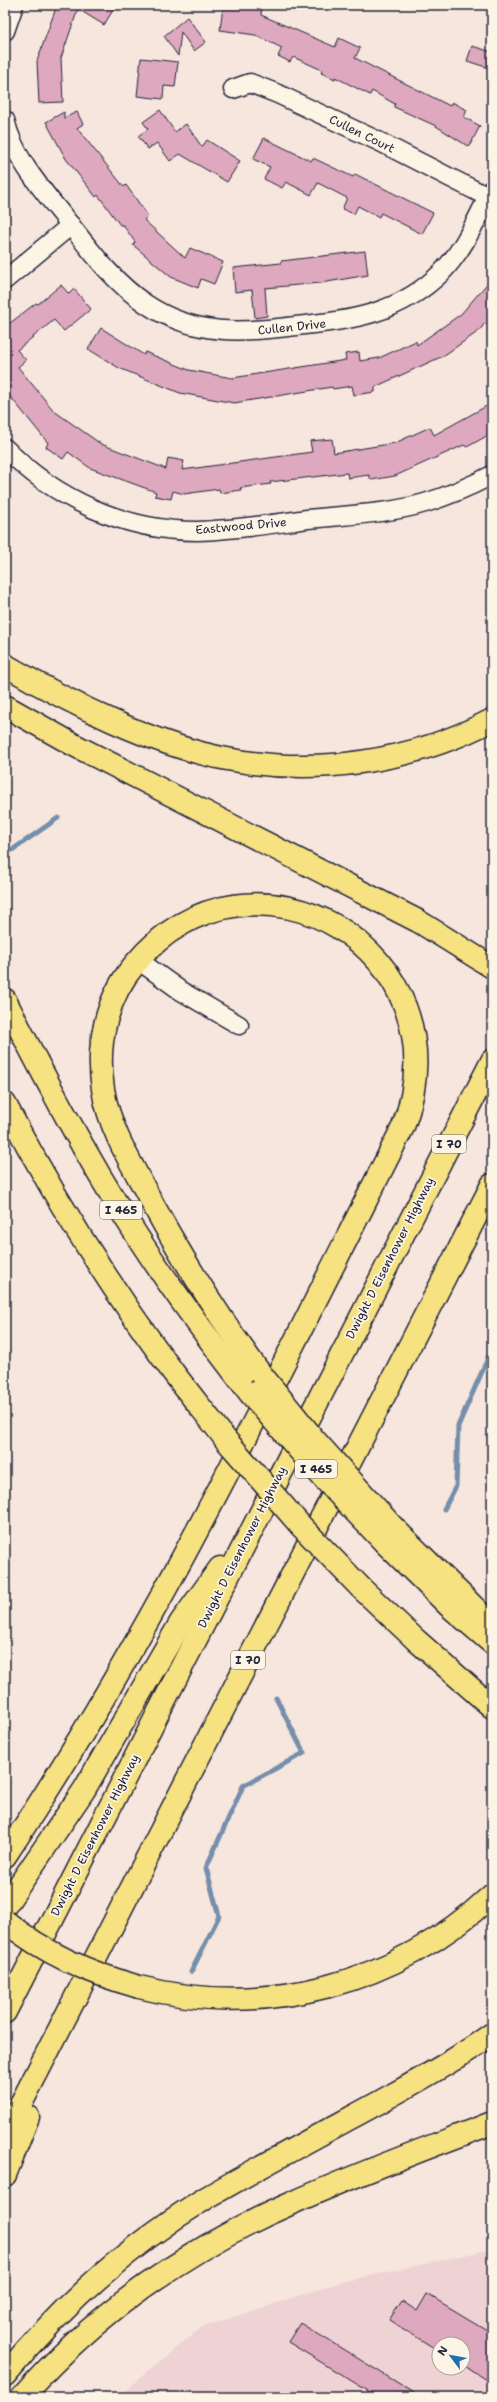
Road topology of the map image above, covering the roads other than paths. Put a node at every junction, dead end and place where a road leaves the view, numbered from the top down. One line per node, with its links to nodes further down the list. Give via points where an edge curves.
1 (14, 5): 2 (street)
2 (5, 31)
3 (234, 89): 5 (street, Cullen Court, via 250,83 278,94)
4 (5, 120): 6 (street, Cullen Drive, via 24,165)
5 (490, 193): 6 (street, Cullen Drive, via 456,256 411,296 382,311 354,320 244,332 228,332 197,326 146,305 110,274)
6 (71, 225): 7 (street)
7 (5, 280)
8 (5, 448): 9 (street, Eastwood Drive, via 36,476 90,508 143,525 190,530 221,529 398,509 436,499)
9 (492, 475)
10 (5, 665): 12 (highway, via 89,709 156,737 227,759 257,763 320,765 378,760 430,747)
11 (5, 706): 14 (highway, via 74,745 418,921)
12 (492, 720)
13 (138, 960): 16 (street, via 181,991); 21 (highway, bridge, via 129,970 112,1000 104,1028 101,1074 107,1109 130,1161 167,1231 208,1296 260,1373); 25 (highway, via 169,930 214,911 260,904 284,906 313,915 361,943 394,980 409,1013 416,1051 412,1104 403,1127 153,1614 70,1757)
14 (489, 964)
15 (5, 1000): 21 (highway, I 465, bridge, via 59,1106 128,1223 196,1321 250,1393 327,1482)
16 (239, 1025)
17 (492, 1061): 20 (highway, Dwight D Eisenhower Highway / I 70)
18 (5, 1104): 24 (highway, bridge, via 51,1190 88,1248 166,1362 226,1440 301,1526 362,1589)
19 (492, 1185): 29 (highway, I 70)
20 (260, 1512): 27 (highway, via 180,1622 84,1790); 30 (highway, Dwight D Eisenhower Highway / I 70)
21 (389, 1535): 22 (highway); 23 (highway, I 465, via 449,1606)
22 (492, 1625)
23 (492, 1644)
24 (492, 1707)
25 (5, 1856)
26 (492, 1895): 28 (highway, bridge, via 467,1918 423,1948 375,1972 327,1987 256,1998 193,1998 139,1987 99,1975 59,1957)
27 (5, 1906)
28 (5, 1921)
29 (69, 2010): 33 (highway, I 70); 34 (highway)
30 (5, 2012)
31 (492, 2034): 35 (highway, via 438,2069 238,2180 162,2227 79,2295 40,2334)
32 (492, 2123): 36 (highway, via 290,2204 209,2246 154,2282 92,2329)
33 (5, 2135)
34 (5, 2176)
35 (5, 2375)
36 (22, 2397)

